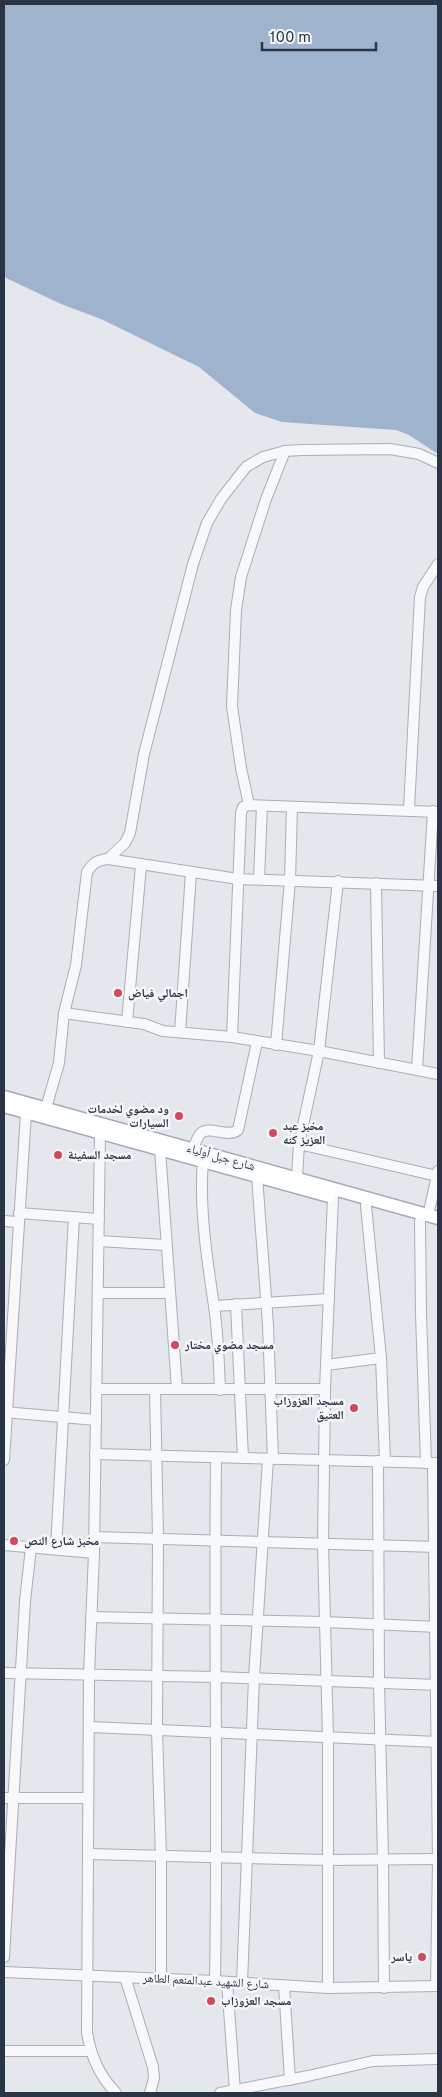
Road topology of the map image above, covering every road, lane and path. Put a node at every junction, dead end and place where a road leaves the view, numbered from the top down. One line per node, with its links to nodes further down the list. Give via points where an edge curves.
1 (285, 451): 2 (street, via 390,449 419,454); 4 (street, via 241,577 236,610 232,706); 9 (street, via 263,457 246,467 207,523 193,564 144,754 130,833 125,844)
2 (438, 463)
3 (438, 564): 7 (street, via 423,586 420,597)
4 (249, 805): 5 (street); 12 (street, via 243,807 241,813)
5 (262, 806): 6 (street); 13 (street)
6 (292, 807): 7 (street); 14 (street)
7 (409, 809): 8 (street)
8 (436, 811): 17 (street)
9 (108, 859): 10 (street); 18 (street, via 98,860 87,872 76,965)
10 (141, 866): 11 (street); 19 (street)
11 (191, 873): 12 (street); 20 (street)
12 (238, 879): 13 (street); 21 (street)
13 (259, 880): 14 (street)
14 (290, 880): 15 (street); 23 (street)
15 (338, 881): 16 (street); 24 (street)
16 (376, 883): 17 (street); 25 (street)
17 (433, 885): 26 (street)
18 (64, 1013): 19 (street); 30 (street, via 59,1064)
19 (127, 1022): 20 (street)
20 (180, 1032): 21 (street)
21 (232, 1037): 22 (street)
22 (257, 1042): 23 (street); 35 (street, via 238,1130 232,1134 205,1131)
23 (276, 1045): 24 (street)
24 (319, 1051): 25 (street); 33 (street)
25 (379, 1063): 26 (street)
26 (417, 1070): 27 (street)
27 (438, 1074)
28 (4, 1097): 30 (main road, شارع جبل أولياء)
29 (4, 1106): 31 (main road, شارع جبل أولياء)
30 (46, 1108): 35 (main road, شارع جبل أولياء)
31 (26, 1113): 32 (main road, شارع جبل أولياء); 43 (street)
32 (100, 1132): 34 (main road, شارع جبل أولياء); 46 (street)
33 (299, 1144): 37 (street); 39 (street)
34 (160, 1149): 36 (main road, شارع جبل أولياء); 50 (street)
35 (192, 1149): 39 (main road, شارع جبل أولياء)
36 (203, 1161): 38 (main road, شارع جبل أولياء); 56 (street, via 206,1247)
37 (438, 1173): 45 (street)
38 (257, 1176): 40 (main road, شارع جبل أولياء); 54 (street)
39 (297, 1178): 42 (main road, شارع جبل أولياء)
40 (333, 1197): 41 (main road, شارع جبل أولياء); 53 (street)
41 (366, 1206): 42 (main road, شارع جبل أولياء); 57 (street)
42 (384, 1207): 45 (main road, شارع جبل أولياء)
43 (18, 1217): 44 (street); 47 (street); 66 (street)
44 (74, 1217): 46 (street); 67 (street)
45 (429, 1218): 48 (main road, شارع جبل أولياء); 77 (street, via 420,1314)
46 (99, 1219): 49 (street)
47 (4, 1221)
48 (438, 1226)
49 (100, 1241): 50 (street); 51 (street)
50 (165, 1245): 52 (street)
51 (98, 1293): 52 (street); 59 (street)
52 (169, 1293): 61 (street)
53 (329, 1299): 54 (street); 58 (street)
54 (266, 1302): 55 (street); 65 (street)
55 (236, 1304): 56 (street); 64 (street)
56 (214, 1306): 63 (street)
57 (381, 1358): 58 (street); 76 (street)
58 (326, 1365): 62 (street)
59 (96, 1389): 60 (street); 68 (street)
60 (155, 1389): 61 (street); 70 (street)
61 (176, 1389): 63 (street)
62 (325, 1389): 65 (street); 75 (street)
63 (220, 1390): 64 (street)
64 (240, 1390): 65 (street); 72 (street)
65 (270, 1390): 73 (street)
66 (5, 1412): 67 (street); 74 (street)
67 (62, 1418): 68 (street); 87 (street)
68 (96, 1420): 69 (street)
69 (95, 1454): 70 (street); 78 (street)
70 (157, 1456): 71 (street); 79 (street)
71 (216, 1458): 72 (street); 80 (street)
72 (244, 1458): 73 (street)
73 (270, 1459): 75 (street); 81 (street)
74 (4, 1460)
75 (325, 1460): 76 (street); 82 (street)
76 (382, 1461): 77 (street); 83 (street)
77 (432, 1463): 85 (street)
78 (94, 1537): 79 (street); 88 (street)
79 (158, 1538): 80 (street); 90 (street)
80 (215, 1540): 81 (street); 91 (street)
81 (263, 1541): 82 (street); 92 (street)
82 (323, 1544): 83 (street); 93 (street)
83 (379, 1544): 85 (street); 94 (street)
84 (4, 1545): 86 (street)
85 (436, 1547): 95 (street)
86 (31, 1548): 87 (street); 97 (street)
87 (56, 1550): 88 (street)
88 (94, 1553): 89 (street)
89 (90, 1617): 90 (street); 98 (street)
90 (157, 1618): 91 (street); 99 (street)
91 (214, 1620): 92 (street); 100 (street)
92 (258, 1622): 93 (street); 101 (street)
93 (325, 1622): 94 (street); 102 (street)
94 (379, 1624): 95 (street); 103 (street)
95 (436, 1627): 104 (street)
96 (4, 1674): 97 (street)
97 (22, 1674): 98 (street); 112 (street)
98 (89, 1675): 99 (street); 105 (street)
99 (159, 1676): 100 (street); 106 (street)
100 (216, 1677): 101 (street); 107 (street)
101 (254, 1678): 102 (street); 108 (street)
102 (326, 1680): 103 (street); 109 (street)
103 (379, 1682): 104 (street); 110 (street)
104 (437, 1685): 111 (street)
105 (90, 1727): 106 (street); 113 (street)
106 (157, 1730): 107 (street); 115 (street)
107 (216, 1733): 108 (street); 116 (street)
108 (252, 1734): 109 (street); 117 (street)
109 (328, 1738): 110 (street); 120 (street)
110 (381, 1741): 111 (street); 118 (street)
111 (437, 1742): 119 (street)
112 (8, 1798): 113 (street); 121 (street)
113 (88, 1798): 114 (street)
114 (89, 1854): 115 (street); 123 (street)
115 (161, 1857): 116 (street); 125 (street)
116 (217, 1858): 117 (street); 126 (street)
117 (248, 1858): 120 (street); 128 (street)
118 (384, 1859): 119 (street); 120 (street); 132 (street)
119 (438, 1859): 130 (street)
120 (327, 1860): 131 (street)
121 (4, 1957)
122 (4, 1972): 123 (street, شارع الشهيد عبدالمنعم الطاهر)
123 (86, 1975): 124 (street, شارع الشهيد عبدالمنعم الطاهر); 134 (street, via 87,2032)
124 (125, 1977): 125 (street, شارع الشهيد عبدالمنعم الطاهر); 139 (street, via 153,2067)
125 (161, 1978): 126 (street, شارع الشهيد عبدالمنعم الطاهر)
126 (215, 1981): 127 (street, شارع الشهيد عبدالمنعم الطاهر)
127 (227, 1982): 128 (street, شارع الشهيد عبدالمنعم الطاهر); 137 (street)
128 (242, 1983): 129 (street, شارع الشهيد عبدالمنعم الطاهر)
129 (284, 1986): 131 (street, شارع الشهيد عبدالمنعم الطاهر); 136 (street)
130 (437, 1986): 132 (street, شارع الشهيد عبدالمنعم الطاهر)
131 (328, 1988): 132 (street, شارع الشهيد عبدالمنعم الطاهر)
132 (384, 1988)
133 (4, 2051): 134 (street)
134 (91, 2051): 138 (street, via 102,2078)
135 (438, 2059): 136 (street, via 373,2061)
136 (290, 2080): 137 (street)
137 (235, 2091): 140 (street)
138 (116, 2093)
139 (150, 2093)
140 (220, 2093)

